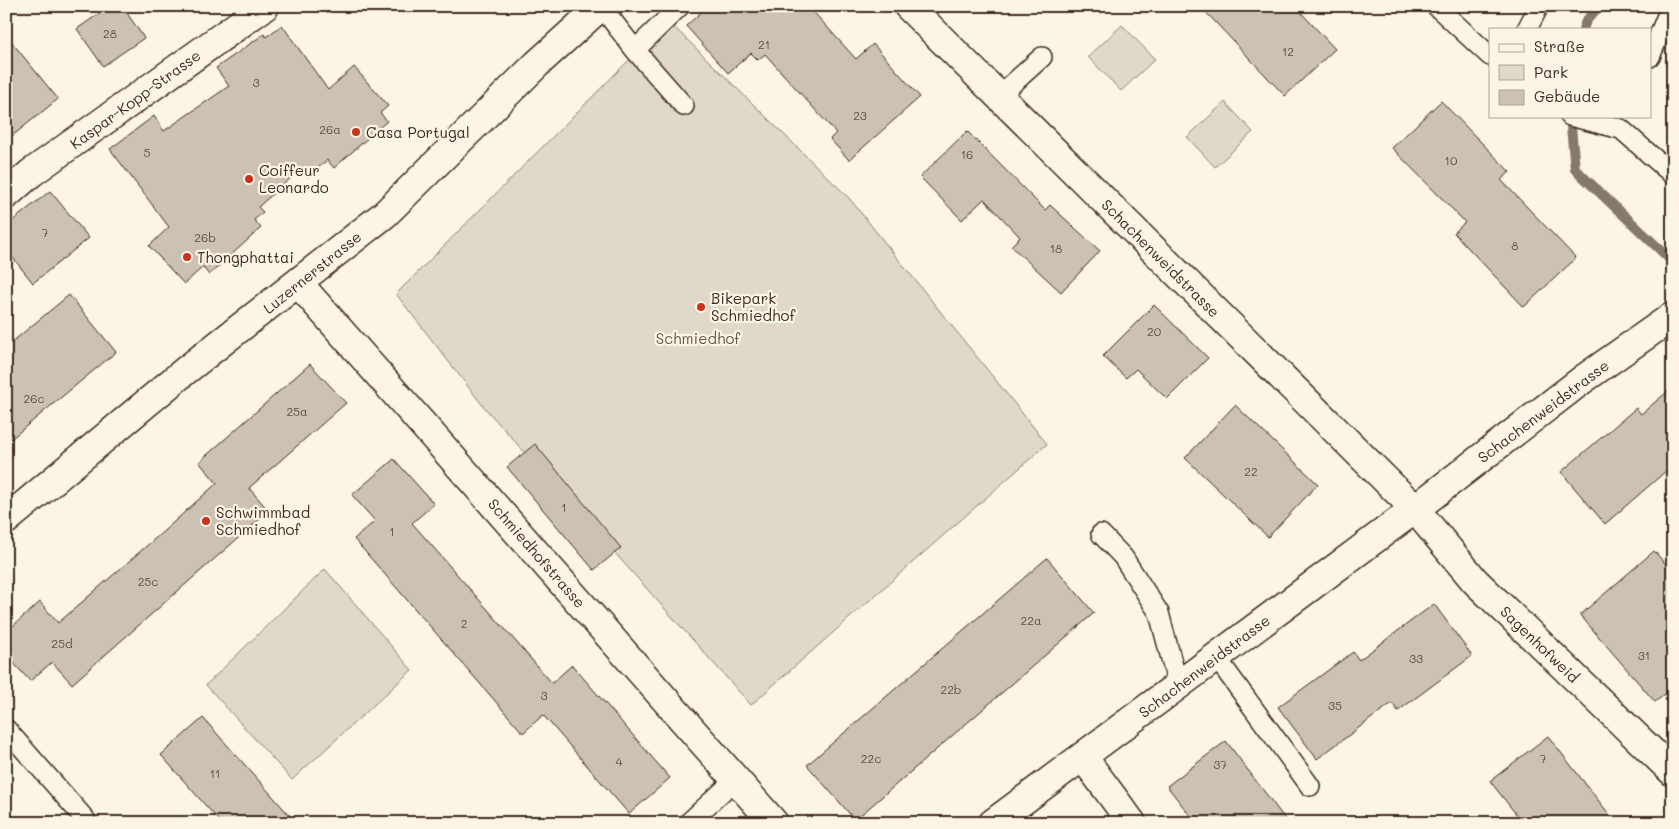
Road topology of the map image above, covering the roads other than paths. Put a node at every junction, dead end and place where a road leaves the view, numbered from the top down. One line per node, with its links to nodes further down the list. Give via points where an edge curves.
1 (265, 6): 18 (street, Kaspar-Kopp-Strasse, via 31,173)
2 (601, 6): 9 (lane); 19 (street, Luzernerstrasse, via 537,64 385,214)
3 (680, 6): 9 (lane)
4 (908, 6): 13 (street, Schachenweidstrasse)
5 (1436, 6): 11 (lane)
6 (1539, 6): 8 (lane)
7 (1671, 6): 10 (lane)
8 (1528, 28)
9 (636, 50): 14 (lane)
10 (1652, 52)
11 (1489, 55)
12 (1042, 56): 13 (lane)
13 (999, 96): 21 (street, Schachenweidstrasse)
14 (684, 106)
15 (1576, 118): 16 (lane, via 1591,123)
16 (1624, 123): 17 (lane)
17 (1673, 175)
18 (6, 195)
19 (299, 284): 22 (street, Luzernerstrasse, via 178,377); 29 (street, Schmiedhofstrasse)
20 (1673, 316): 21 (street, Schachenweidstrasse, via 1582,380)
21 (1415, 509): 24 (street, Schachenweidstrasse); 28 (street, Sagenhofweid, via 1474,581)
22 (6, 520)
23 (1100, 534): 25 (lane, via 1123,557 1159,612)
24 (1216, 657): 25 (street, Schachenweidstrasse); 30 (lane)
25 (1178, 685): 27 (street, Schachenweidstrasse)
26 (6, 729): 31 (lane)
27 (1083, 757): 34 (street, Schachenweidstrasse); 35 (street)
28 (1673, 772)
29 (736, 779): 32 (lane); 33 (street, Schmiedhofstrasse)
30 (1310, 786)
31 (85, 819)
32 (688, 823)
33 (774, 823)
34 (993, 823)
35 (1132, 823)

